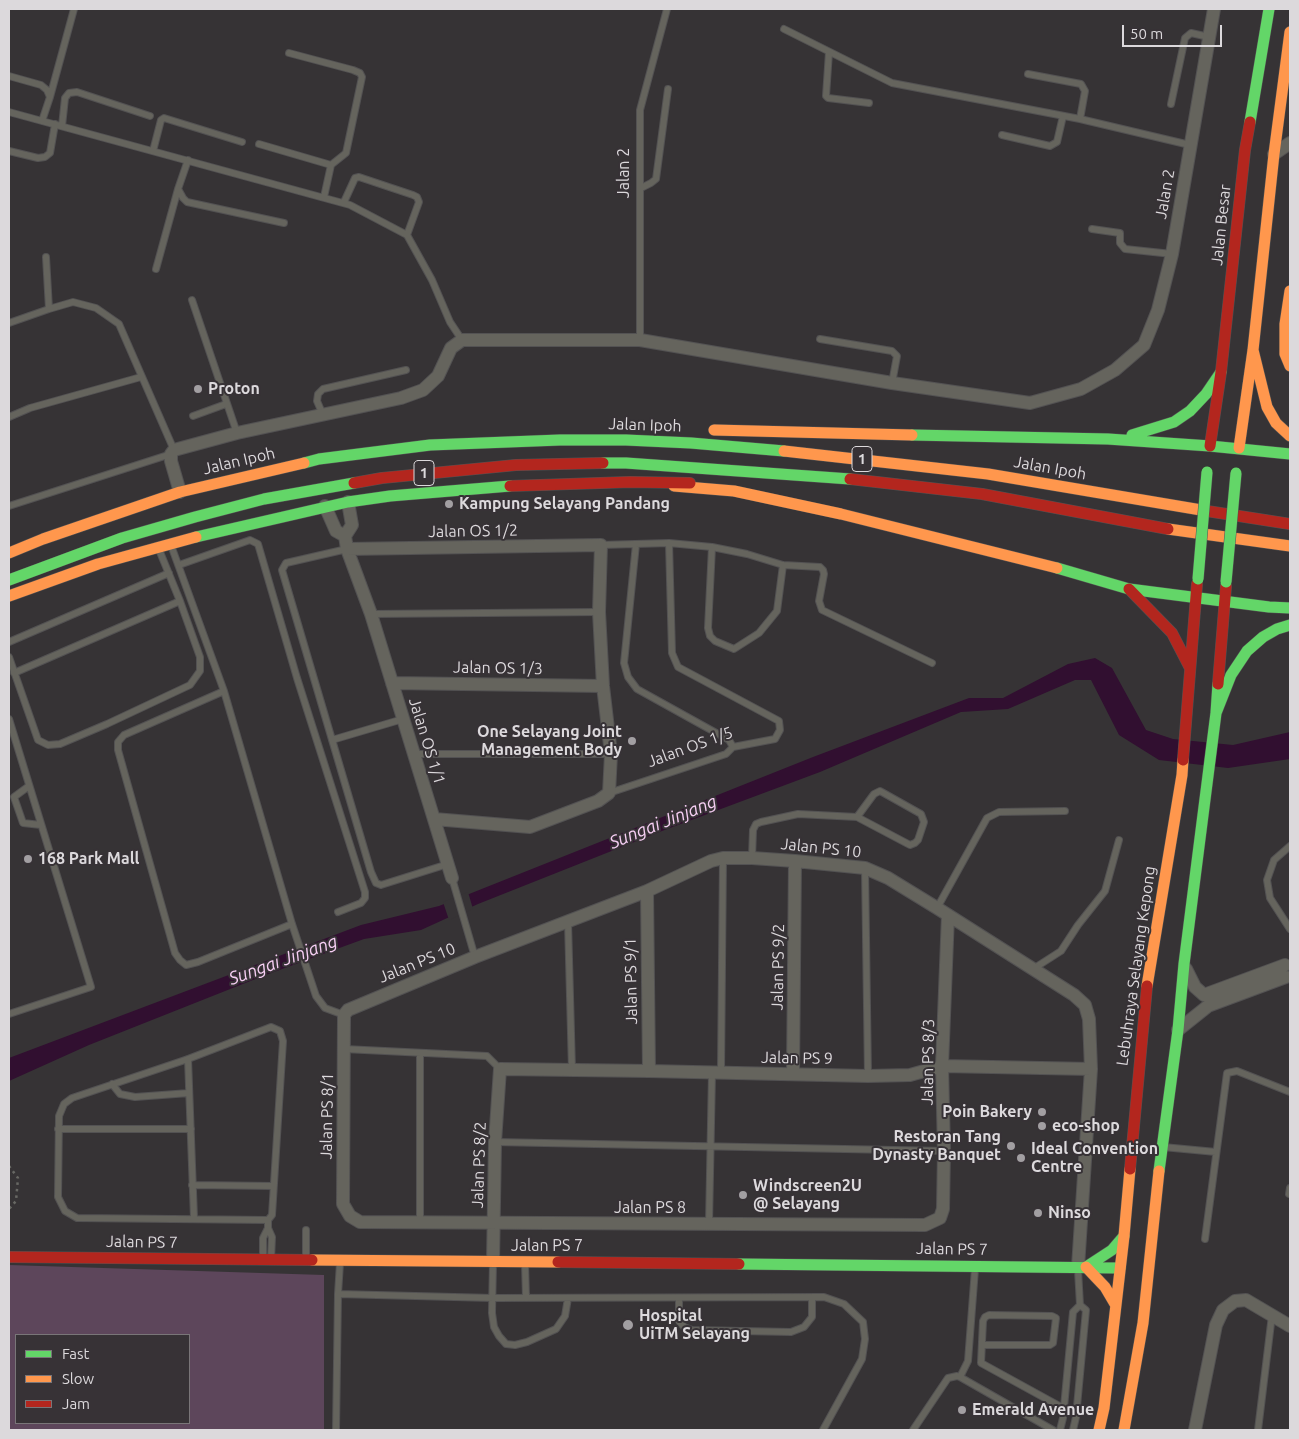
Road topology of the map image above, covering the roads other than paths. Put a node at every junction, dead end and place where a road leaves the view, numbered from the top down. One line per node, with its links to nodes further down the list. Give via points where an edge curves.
1 (74, 9): 13 (lane)
2 (1214, 9): 7 (street, Jalan 2)
3 (1269, 9): 55 (main road, Jalan Besar, via 1245,150)
4 (668, 10): 35 (lane, Jalan 2, via 640,110)
5 (784, 29): 8 (lane)
6 (1290, 32): 16 (main road)
7 (1210, 37): 15 (lane, via 1191,33 1185,38); 29 (street, Jalan 2)
8 (830, 52): 14 (lane, via 826,96); 19 (lane, via 892,83)
9 (289, 53): 34 (lane, via 354,70 362,77 346,153)
10 (1028, 74): 20 (lane, via 1081,84 1085,91)
11 (9, 76): 13 (lane, via 41,85)
12 (668, 90): 35 (lane, via 656,179)
13 (50, 97): 21 (lane)
14 (869, 103)
15 (1171, 104)
16 (1279, 108): 22 (street); 32 (main road)
17 (9, 112): 21 (lane)
18 (150, 116): 24 (lane, via 77,92 69,93 65,98)
19 (1063, 116): 20 (lane); 25 (lane, via 1057,142 1050,146)
20 (1080, 119): 29 (lane)
21 (42, 121): 23 (lane)
22 (1290, 121)
23 (55, 124): 24 (lane); 30 (lane, via 50,153 45,157)
24 (62, 126): 31 (lane)
25 (1002, 135)
26 (242, 142): 31 (lane, via 164,118)
27 (259, 144): 34 (lane)
28 (1290, 144): 32 (street)
29 (1190, 145): 42 (street, Jalan 2)
30 (9, 151)
31 (153, 151): 33 (lane)
32 (1274, 154): 52 (main road)
33 (188, 160): 36 (lane); 37 (lane)
34 (331, 165): 37 (lane)
35 (641, 188): 51 (lane, Jalan 2)
36 (178, 189): 39 (lane, via 187,202); 44 (lane)
37 (324, 197): 38 (lane)
38 (344, 202): 41 (lane); 41 (lane, via 355,178 359,177 417,197 419,202)
39 (284, 224)
40 (1092, 229): 42 (lane, via 1120,233 1120,243 1125,249)
41 (407, 236): 50 (lane)
42 (1172, 254): 57 (street, Jalan 2, via 1158,310 1144,345 1115,370 1081,389 1030,404)
43 (46, 257): 47 (lane)
44 (156, 269)
45 (1290, 296): 53 (main road, via 1285,324 1285,354)
46 (192, 300): 58 (lane)
47 (49, 309): 48 (lane); 56 (lane, via 73,302 96,308 119,324)
48 (9, 323)
49 (820, 339): 57 (lane, via 892,351 897,356)
50 (462, 340): 51 (street, Jalan 2); 59 (street, via 451,348 438,376 423,390)
51 (640, 340): 57 (street, Jalan 2)
52 (1253, 350): 65 (main road, via 1267,407 1276,423); 71 (main road)
53 (1290, 366)
54 (406, 370): 59 (lane, via 323,389 316,401)
55 (1221, 372): 66 (main road, via 1201,399 1174,422); 70 (main road, Jalan Besar)
56 (141, 377): 61 (lane, via 30,408); 68 (lane)
57 (892, 383)
58 (226, 404): 60 (lane); 64 (lane)
59 (323, 415): 64 (street)
60 (193, 416)
61 (9, 417)
62 (648, 430): 67 (main road, via 552,432)
63 (703, 430): 66 (main road)
64 (237, 433): 68 (street)
65 (1290, 436)
66 (1108, 439): 70 (main road)
67 (430, 445): 74 (main road, Jalan Ipoh / 1, via 319,459); 79 (main road, Jalan Ipoh / 1, via 626,440 766,449 988,474 1262,522)
68 (172, 452): 74 (street); 76 (lane)
69 (1290, 454): 71 (main road)
70 (1208, 459): 71 (main road); 97 (main road, Jalan Besar, bridge)
71 (1238, 461): 103 (main road, bridge)
72 (630, 482): 73 (main road, via 678,482); 75 (main road, via 514,486); 99 (main road, via 734,491 797,504)
73 (781, 490)
74 (180, 492): 92 (main road, Jalan Ipoh / 1)
75 (348, 502): 77 (main road); 82 (street, Jalan OS 1/1, via 352,525)
76 (9, 506)
77 (325, 506): 80 (main road); 82 (street, via 336,532)
78 (995, 508): 81 (main road)
79 (1290, 524)
80 (259, 527): 83 (lane); 84 (main road)
81 (1168, 529): 88 (main road, 1); 98 (main road, 1, via 982,494 854,479 626,464 516,465 382,478 264,499 122,538)
82 (345, 536): 91 (street, Jalan OS 1/1)
83 (254, 541): 93 (lane); 139 (lane, via 261,553 365,892 361,903)
84 (170, 543): 89 (main road); 93 (lane)
85 (669, 543): 86 (lane); 90 (lane); 121 (lane, Jalan OS 1/5, via 672,653 678,667 778,721 780,730 775,739)
86 (636, 544): 87 (lane); 121 (lane, via 624,663 628,677 637,689 729,740)
87 (601, 545): 91 (street, Jalan OS 1/2); 106 (street)
88 (1290, 546)
89 (158, 547): 95 (lane); 96 (main road)
90 (712, 547): 94 (lane); 94 (lane, via 708,628 715,641 734,649 759,633 777,612)
91 (347, 549): 107 (street, Jalan OS 1/1); 120 (lane, via 286,563 282,570)
92 (9, 553)
93 (179, 565): 116 (lane)
94 (783, 565): 111 (lane, via 820,567 824,574 819,601 822,610)
95 (169, 573): 102 (lane); 109 (lane)
96 (70, 575): 100 (main road); 104 (main road)
97 (1198, 579): 101 (main road, Lebuhraya Selayang Kepong)
98 (9, 580)
99 (1129, 588): 101 (main road); 112 (main road, via 1172,634)
100 (9, 596)
101 (1196, 597): 103 (main road); 112 (main road, Lebuhraya Selayang Kepong)
102 (180, 600): 113 (lane); 113 (lane, via 200,658 200,671 190,685 107,724 60,744 41,743)
103 (1225, 602): 105 (main road); 117 (main road)
104 (9, 603)
105 (1290, 608)
106 (599, 612): 107 (lane); 115 (street)
107 (371, 614): 114 (street, Jalan OS 1/1)
108 (1290, 624): 117 (main road, via 1263,637 1247,650 1231,675)
109 (9, 642)
110 (9, 657): 113 (lane)
111 (932, 663)
112 (1190, 668): 183 (main road, Lebuhraya Selayang Kepong, via 1182,775 1139,1040)
113 (14, 673)
114 (392, 683): 115 (street, Jalan OS 1/3); 119 (street, Jalan OS 1/1)
115 (603, 686): 123 (street)
116 (224, 691): 142 (lane); 142 (lane, via 124,735 118,742 176,952 186,964 198,962)
117 (1216, 713): 145 (main road)
118 (9, 719): 124 (lane)
119 (403, 719): 120 (lane); 122 (street, Jalan OS 1/1)
120 (332, 740): 135 (lane, via 376,883 388,884)
121 (733, 747): 125 (lane, Jalan OS 1/5, via 726,754)
122 (414, 754): 123 (lane); 128 (street, Jalan OS 1/1)
123 (611, 754): 125 (street)
124 (29, 786): 129 (lane); 129 (lane, via 14,797 23,823)
125 (609, 793): 128 (street, via 598,802 530,827)
126 (1065, 811): 140 (lane, via 999,812 987,818)
127 (857, 818): 127 (lane, via 910,845 918,840 924,822 921,814 880,791 874,794); 133 (lane, via 798,814 761,822 752,830)
128 (434, 819): 135 (street, Jalan OS 1/1)
129 (41, 825): 149 (lane, via 91,987)
130 (1119, 840): 146 (lane, via 1105,891 1061,951)
131 (1290, 846): 143 (lane, via 1274,860 1267,880 1270,898)
132 (723, 858): 133 (street, Jalan PS 10); 138 (street, Jalan PS 10); 160 (lane)
133 (752, 858): 134 (street, Jalan PS 10)
134 (795, 861): 136 (street, Jalan PS 10); 161 (street, Jalan PS 9/2)
135 (448, 864): 137 (street, Jalan OS 1/1)
136 (865, 868): 140 (street, Jalan PS 10, via 888,878); 162 (lane)
137 (452, 878): 144 (lane, Jalan OS 1/1)
138 (646, 891): 141 (street, Jalan PS 10); 159 (street, Jalan PS 9/1)
139 (338, 912)
140 (943, 912): 146 (street, Jalan PS 10); 155 (street, Jalan PS 8/3)
141 (568, 922): 144 (street, Jalan PS 10); 158 (lane)
142 (292, 924): 150 (lane, via 316,996 324,1008)
143 (1290, 929)
144 (475, 957): 150 (street, Jalan PS 10, via 355,1006)
145 (1184, 964): 148 (street, via 1189,978 1204,995); 151 (main road)
146 (1033, 969): 157 (street, Jalan PS 10, via 1074,994 1085,1005 1089,1019)
147 (1288, 970): 148 (street)
148 (1261, 980): 151 (street, via 1208,1006)
149 (9, 1014)
150 (344, 1015): 152 (street, Jalan PS 8/1)
151 (1178, 1030): 170 (main road)
152 (344, 1049): 153 (lane); 176 (street, Jalan PS 8/1, via 343,1204)
153 (420, 1053): 156 (lane, via 487,1056); 179 (lane)
154 (188, 1058): 163 (lane); 165 (lane); 174 (lane, via 271,1028 280,1031 283,1041)
155 (942, 1066): 157 (street, Jalan PS 9); 162 (street, Jalan PS 9, via 910,1075); 171 (street, Jalan PS 8/3)
156 (500, 1069): 158 (street, Jalan PS 9); 168 (street, Jalan PS 8/2)
157 (1091, 1069): 192 (street, Jalan PS 10)
158 (572, 1070): 159 (street, Jalan PS 9)
159 (649, 1071): 160 (street, Jalan PS 9)
160 (716, 1073): 161 (street, Jalan PS 9); 169 (lane)
161 (793, 1074): 162 (street, Jalan PS 9)
162 (868, 1076)
163 (112, 1084): 165 (lane, via 120,1094 135,1097); 166 (lane, via 64,1104 58,1116)
164 (1290, 1092): 172 (lane, via 1237,1071 1227,1073)
165 (189, 1093): 167 (lane)
166 (58, 1129): 167 (lane); 177 (lane, via 58,1197 65,1211 77,1218)
167 (191, 1129): 173 (lane)
168 (495, 1142): 169 (lane); 180 (street, Jalan PS 8/2)
169 (710, 1146): 171 (lane); 181 (lane)
170 (1162, 1147): 172 (lane); 195 (main road)
171 (944, 1151): 175 (street, Jalan PS 8/3)
172 (1216, 1152): 184 (lane)
173 (192, 1185): 174 (lane); 177 (lane)
174 (273, 1186): 178 (lane, via 272,1215)
175 (943, 1209): 181 (street, Jalan PS 8, via 940,1218 925,1225)
176 (350, 1216): 179 (street, Jalan PS 8, via 360,1222)
177 (194, 1218): 178 (lane)
178 (268, 1220): 187 (lane, via 263,1238)
179 (420, 1223): 180 (street, Jalan PS 8)
180 (493, 1223): 181 (street, Jalan PS 8); 189 (street, Jalan PS 8/2)
181 (708, 1224)
182 (306, 1230): 186 (lane)
183 (1124, 1236): 192 (main road, via 1112,1250); 193 (main road, Lebuhraya Selayang Kepong)
184 (1205, 1239)
185 (9, 1257): 187 (main road, Jalan PS 7)
186 (306, 1259): 187 (main road, Jalan PS 7); 188 (main road, Jalan PS 7)
187 (267, 1260)
188 (340, 1260): 189 (main road, Jalan PS 7); 194 (lane)
189 (493, 1262): 190 (main road, Jalan PS 7); 196 (lane)
190 (525, 1262): 191 (main road, Jalan PS 7); 197 (lane)
191 (975, 1265): 192 (main road, Jalan PS 7); 206 (lane)
192 (1082, 1267): 193 (main road, Jalan PS 7); 201 (lane); 202 (main road, via 1106,1287)
193 (1129, 1271): 195 (main road); 202 (main road, Lebuhraya Selayang Kepong)
194 (338, 1294): 196 (lane); 211 (lane)
195 (1146, 1296): 218 (main road)
196 (494, 1298): 197 (lane); 198 (lane, via 494,1327 506,1344 515,1345 556,1329 565,1316)
197 (526, 1298): 198 (lane)
198 (568, 1298): 199 (lane)
199 (678, 1298): 200 (lane); 200 (lane, via 679,1321 692,1330 791,1332 804,1327 812,1317)
200 (812, 1298): 212 (lane, via 824,1297 844,1304 863,1322 865,1339 862,1359)
201 (1080, 1304): 209 (lane, via 1074,1312); 216 (lane, via 1086,1310)
202 (1115, 1304): 217 (main road, Lebuhraya Selayang Kepong)
203 (1272, 1316): 204 (street); 219 (street, via 1246,1300 1234,1301 1223,1310 1216,1325); 220 (lane)
204 (1290, 1326)
205 (982, 1345): 205 (lane, via 983,1321 989,1315 1056,1318 1053,1343 1047,1347); 207 (lane)
206 (968, 1360): 207 (lane); 208 (lane)
207 (981, 1363): 209 (lane)
208 (960, 1377): 210 (lane); 213 (lane, via 948,1378)
209 (1063, 1408): 215 (lane)
210 (1040, 1427): 214 (lane)
211 (336, 1430)
212 (823, 1430)
213 (913, 1430)
214 (1053, 1430)
215 (1060, 1430)
216 (1073, 1430)
217 (1099, 1430)
218 (1124, 1430)
219 (1195, 1430)
220 (1258, 1430)

